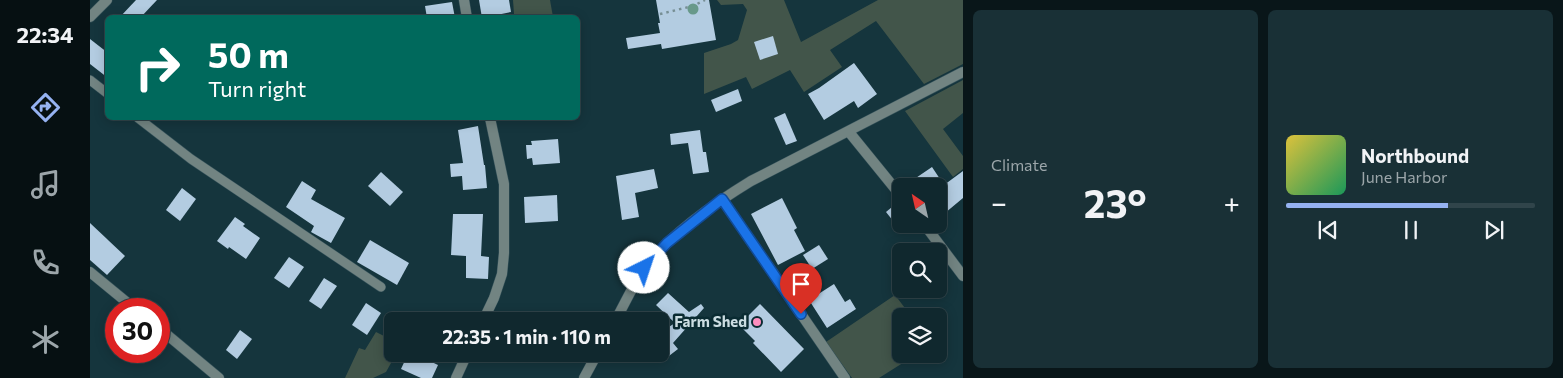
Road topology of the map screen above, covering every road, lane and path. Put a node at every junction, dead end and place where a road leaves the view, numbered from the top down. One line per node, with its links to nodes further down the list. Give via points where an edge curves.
1 (107, 0): 6 (street)
2 (464, 0): 5 (street)
3 (705, 0): 4 (path)
4 (660, 14)
5 (466, 15)
6 (90, 17)
7 (963, 72): 12 (street)
8 (90, 80): 9 (lane)
9 (105, 92)
10 (141, 120): 18 (lane, via 191,159)
11 (490, 120): 20 (street, via 504,184 504,253 502,274)
12 (849, 132): 13 (street); 14 (street)
13 (892, 185)
14 (722, 199): 21 (street, via 667,243 644,268); 28 (street)
15 (931, 233): 17 (street)
16 (91, 275): 19 (street)
17 (963, 276)
18 (381, 286)
19 (121, 298)
20 (487, 312)
21 (620, 312)
22 (170, 337): 25 (street)
23 (463, 362): 26 (street)
24 (593, 362): 27 (street)
25 (219, 378)
26 (456, 378)
27 (584, 378)
28 (845, 378)

